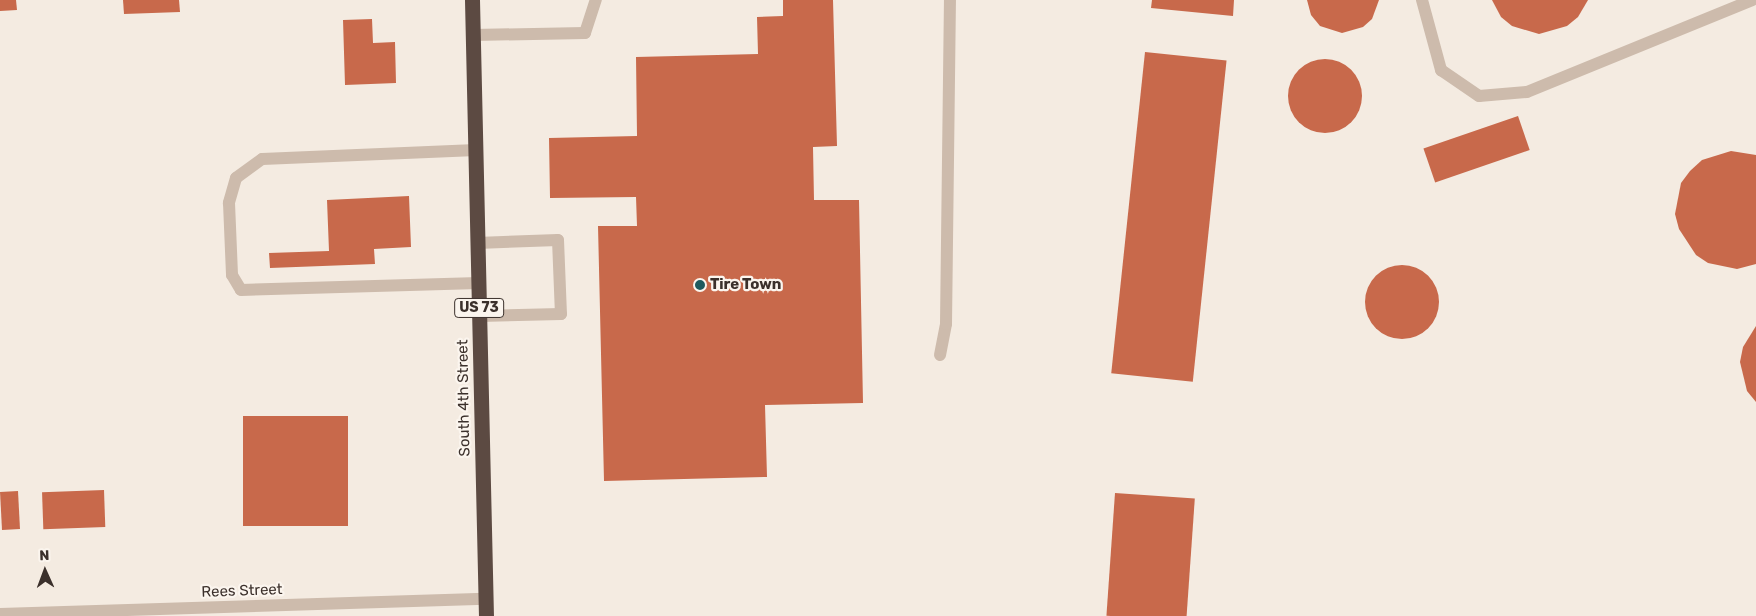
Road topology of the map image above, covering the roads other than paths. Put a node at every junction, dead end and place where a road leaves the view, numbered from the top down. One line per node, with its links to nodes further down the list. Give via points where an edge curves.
1 (472, 0): 6 (highway, South 4th Street / US 73)
2 (596, 0): 6 (street, via 585,33)
3 (950, 0): 11 (street, via 946,324)
4 (1422, 0): 5 (street, via 1441,70 1479,96 1527,92)
5 (1752, 0)
6 (473, 35): 7 (highway, South 4th Street / US 73)
7 (476, 150): 8 (highway, South 4th Street / US 73); 9 (street, via 262,159 236,178 229,203 232,275 241,290)
8 (478, 243): 9 (highway, South 4th Street / US 73); 10 (street, via 558,240 561,314)
9 (478, 283): 10 (highway, South 4th Street / US 73)
10 (479, 316): 12 (highway, South 4th Street / US 73)
11 (940, 355)
12 (485, 599): 13 (street, Rees Street); 15 (highway, South 4th Street / US 73)
13 (260, 611): 14 (street, Rees Street)
14 (0, 614)
15 (486, 616)

